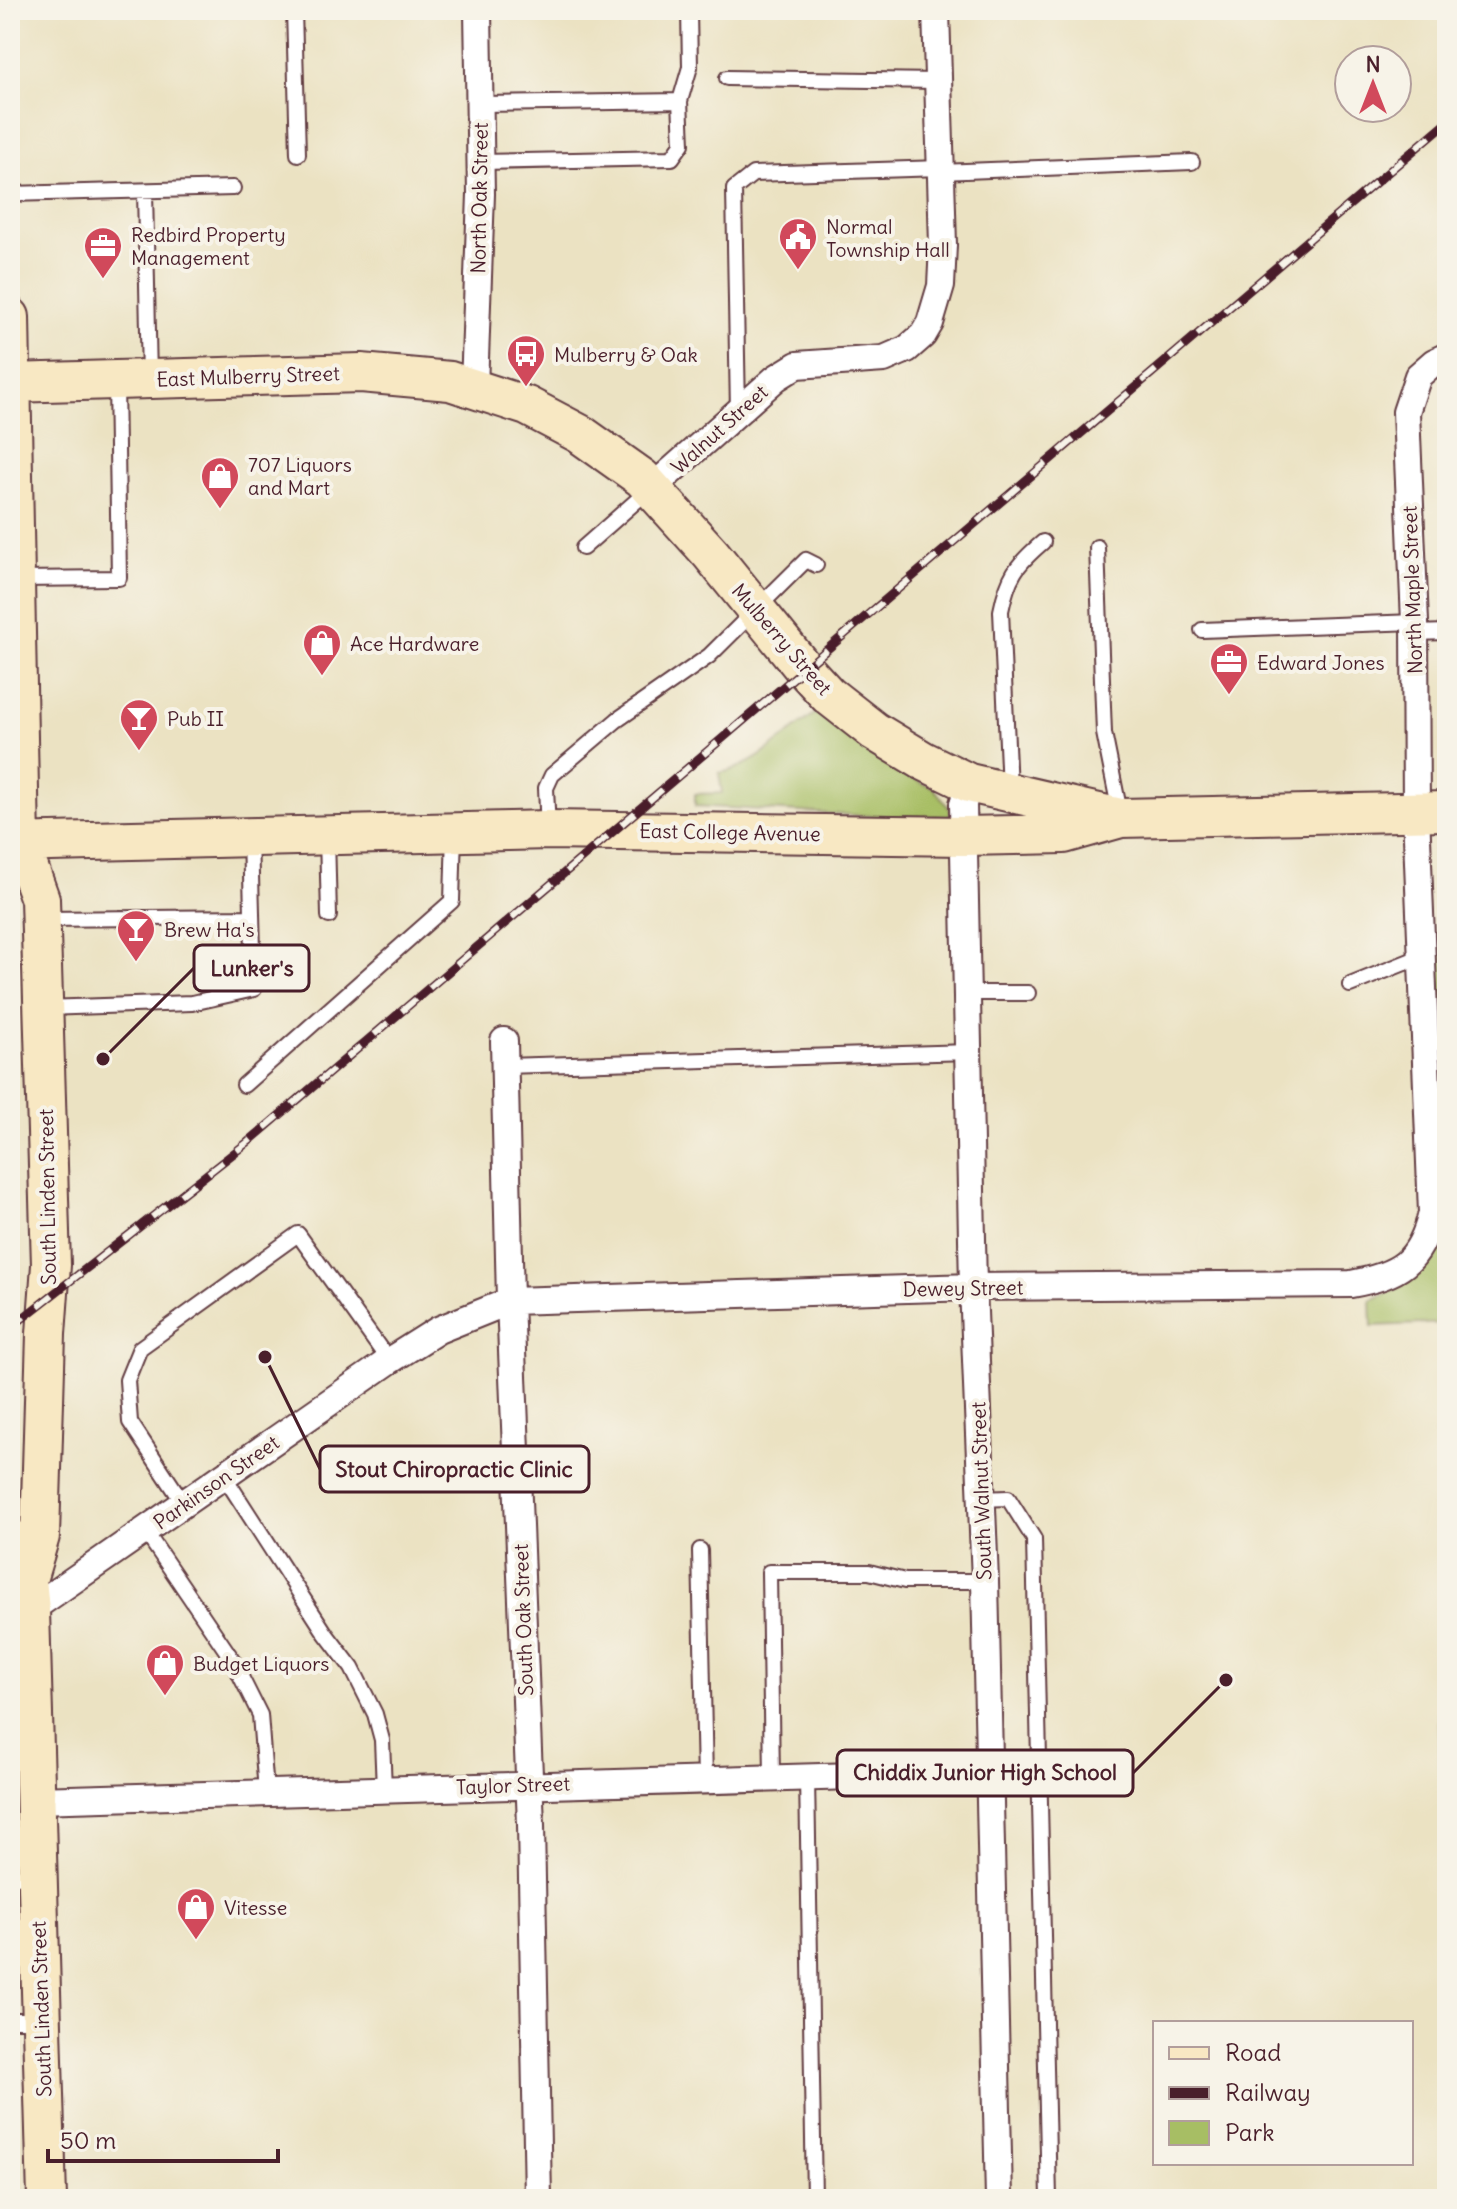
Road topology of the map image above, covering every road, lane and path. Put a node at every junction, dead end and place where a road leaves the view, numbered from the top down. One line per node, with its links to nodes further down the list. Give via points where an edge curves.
1 (294, 10): 9 (lane)
2 (478, 10): 8 (street, North Oak Street)
3 (689, 10): 7 (lane, via 690,67)
4 (936, 10): 6 (street)
5 (727, 78): 6 (lane)
6 (938, 81): 12 (street)
7 (680, 101): 8 (lane); 10 (lane, via 682,144 672,158)
8 (480, 104): 10 (street, North Oak Street)
9 (298, 154)
10 (481, 162): 20 (street, North Oak Street)
11 (1192, 162): 12 (lane)
12 (941, 170): 21 (street, Walnut Street, via 941,286 923,335 884,359 797,365); 21 (lane, via 753,174 734,189)
13 (233, 188): 14 (lane)
14 (145, 191): 15 (lane); 18 (lane)
15 (10, 194)
16 (10, 317): 19 (main road, South Linden Street)
17 (1447, 356): 29 (street, North Maple Street, via 1423,372 1406,412)
18 (132, 380): 19 (main road, East Mulberry Street); 20 (main road, East Mulberry Street, via 361,373); 27 (lane, via 119,578)
19 (11, 383): 27 (main road, South Linden Street)
20 (479, 388): 22 (main road, Mulberry Street, via 580,434)
21 (738, 412): 22 (street, Walnut Street)
22 (652, 488): 25 (lane); 28 (main road, Mulberry Street)
23 (1043, 542): 34 (lane, via 1020,561 1006,584 1001,611)
24 (1097, 547): 36 (lane, via 1104,733)
25 (583, 548)
26 (816, 565): 28 (lane, via 806,560)
27 (15, 579): 32 (main road, South Linden Street)
28 (755, 610): 33 (main road, Mulberry Street, via 828,695 874,731); 37 (lane, via 709,656 617,720 552,775 546,788)
29 (1415, 627): 30 (lane); 31 (lane); 35 (street, North Maple Street)
30 (1202, 630)
31 (1447, 632)
32 (13, 669): 42 (main road, South Linden Street)
33 (969, 783): 34 (main road, Mulberry Street); 40 (street, South Walnut Street, via 963,804)
34 (1010, 793): 36 (main road, Mulberry Street)
35 (1431, 811): 36 (main road, East College Avenue); 46 (street, North Maple Street)
36 (1121, 818): 40 (main road, East College Avenue, via 1064,834)
37 (548, 830): 38 (main road, East College Avenue); 40 (main road, East College Avenue)
38 (454, 832): 39 (main road, East College Avenue); 53 (lane, via 452,901)
39 (327, 836): 41 (main road, East College Avenue); 43 (lane)
40 (964, 836): 48 (street, South Walnut Street)
41 (250, 837): 42 (main road, East College Avenue); 44 (lane)
42 (13, 852): 45 (main road, South Linden Street, via 40,899)
43 (329, 916)
44 (252, 917): 45 (lane); 50 (lane, via 254,989 192,1003)
45 (41, 919): 50 (main road, South Linden Street)
46 (1422, 956): 47 (lane); 54 (street, North Maple Street, via 1432,1213 1426,1237)
47 (1350, 985)
48 (968, 993): 49 (lane); 51 (street, South Walnut Street)
49 (1028, 993)
50 (43, 1008): 65 (main road, South Linden Street, via 51,1265 40,1536)
51 (969, 1052): 52 (lane); 55 (street, South Walnut Street)
52 (504, 1053): 56 (street, South Oak Street)
53 (244, 1085)
54 (1411, 1259): 55 (street, Dewey Street, via 1395,1272 1351,1284)
55 (973, 1287): 56 (street, Dewey Street); 59 (street, South Walnut Street)
56 (510, 1301): 57 (street, Parkinson Street, via 438,1330); 70 (street, South Oak Street)
57 (389, 1361): 58 (street, Parkinson Street); 60 (lane, via 298,1234 140,1348 127,1380 130,1422)
58 (224, 1476): 60 (street, Parkinson Street); 71 (lane, via 352,1668 382,1740)
59 (981, 1499): 64 (street, South Walnut Street); 80 (lane, via 1008,1498 1034,1539)
60 (184, 1504): 61 (street, Parkinson Street)
61 (145, 1531): 65 (street, Parkinson Street); 72 (lane, via 232,1659 260,1715)
62 (10, 1538): 65 (main road, South Linden Street)
63 (700, 1550): 69 (lane)
64 (985, 1581): 66 (street, South Walnut Street); 68 (lane, via 905,1581 869,1572 769,1572)
65 (23, 1605): 73 (main road, South Linden Street)
66 (990, 1772): 67 (street, Taylor Street); 79 (street, South Walnut Street)
67 (807, 1777): 68 (street, Taylor Street); 78 (lane)
68 (772, 1778): 69 (street, Taylor Street)
69 (705, 1780): 70 (street, Taylor Street)
70 (530, 1784): 71 (street, Taylor Street); 77 (street, South Oak Street)
71 (384, 1789): 72 (street, Taylor Street)
72 (266, 1792): 73 (street, Taylor Street)
73 (36, 1800): 74 (main road, South Linden Street)
74 (24, 1877): 75 (main road, South Linden Street)
75 (26, 2020): 76 (main road, South Linden Street)
76 (47, 2199)
77 (538, 2199)
78 (814, 2199)
79 (999, 2199)
80 (1049, 2199)

